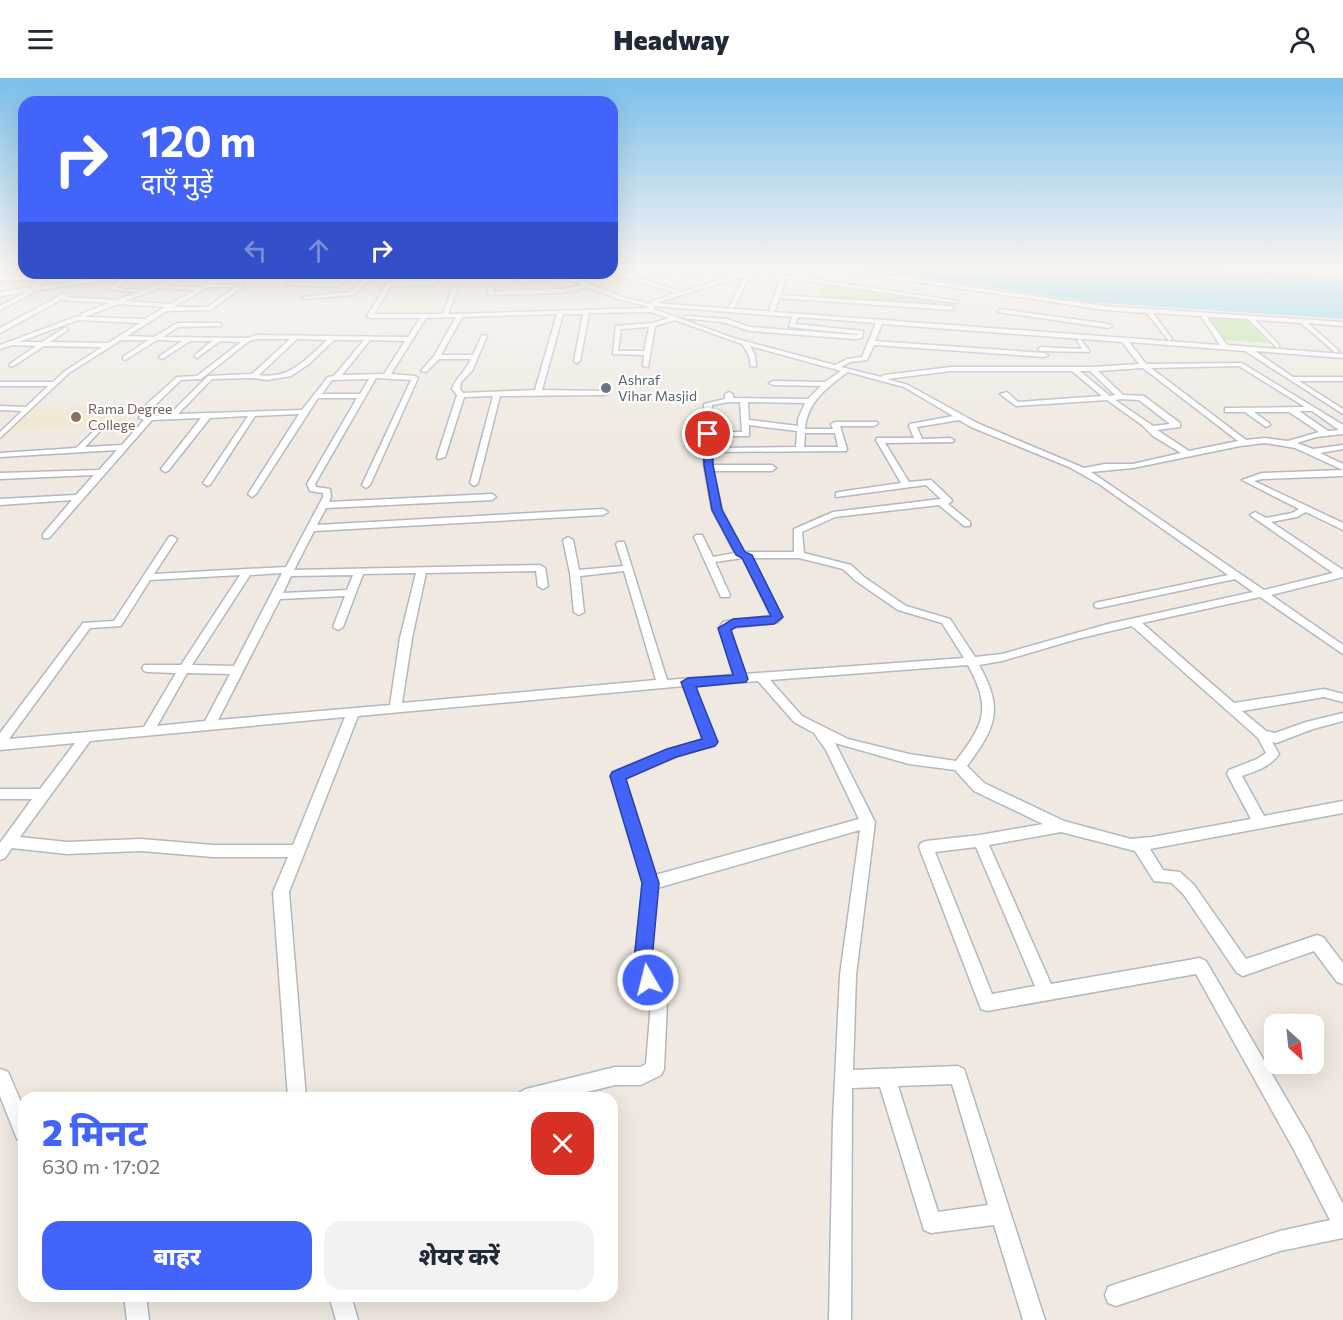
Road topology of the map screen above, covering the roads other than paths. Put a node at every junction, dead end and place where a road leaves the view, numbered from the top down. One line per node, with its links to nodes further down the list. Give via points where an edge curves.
1 (652, 325): 50 (street)
2 (58, 326): 44 (street)
3 (138, 326): 30 (street)
4 (176, 326): 33 (street)
5 (417, 326): 35 (street)
6 (454, 326): 54 (street)
7 (554, 326): 82 (street)
8 (584, 326): 57 (street)
9 (636, 326): 50 (street, via 618,327 615,356)
10 (694, 326): 41 (street)
11 (736, 326): 22 (street)
12 (781, 326): 22 (street)
13 (798, 326): 24 (street)
14 (878, 326): 42 (street)
15 (909, 326): 15 (street, via 885,328 883,341 937,345 936,330); 25 (street)
16 (945, 326): 25 (street)
17 (1109, 326): 27 (street)
18 (1160, 326): 36 (street)
19 (1210, 326): 46 (street)
20 (1258, 326): 47 (street)
21 (1308, 326): 51 (street)
22 (778, 328): 24 (street)
23 (66, 329): 43 (street)
24 (800, 329): 24 (street, via 855,337 860,337 861,332)
25 (1002, 329): 26 (street); 27 (street)
26 (1032, 333): 39 (street); 49 (street)
27 (1114, 335): 36 (street)
28 (484, 336): 55 (street)
29 (296, 337): 31 (street); 38 (street); 69 (street)
30 (120, 338): 33 (street); 45 (street)
31 (332, 338): 32 (street); 69 (street, via 288,376)
32 (369, 338): 35 (street); 73 (street)
33 (157, 339): 34 (street); 56 (street)
34 (189, 339): 37 (street); 53 (street)
35 (409, 339): 71 (street)
36 (1169, 339): 46 (street)
37 (218, 340): 38 (street); 52 (street)
38 (247, 340): 75 (street)
39 (1124, 340): 46 (street); 63 (street)
40 (1080, 341): 49 (street, via 1089,354)
41 (744, 342): 61 (street); 62 (street)
42 (872, 343): 49 (street); 62 (street, via 865,359)
43 (41, 344): 44 (street); 45 (street); 59 (street)
44 (2, 345)
45 (110, 345): 80 (street)
46 (1224, 345): 47 (street); 48 (street)
47 (1277, 346): 51 (street)
48 (1246, 349): 51 (street); 76 (street)
49 (1043, 352): 66 (street)
50 (647, 353): 60 (street)
51 (1339, 353): 58 (street)
52 (197, 356)
53 (162, 357)
54 (437, 357): 55 (street); 68 (street)
55 (476, 357): 86 (street, via 458,381 456,389)
56 (125, 358)
57 (577, 362)
58 (1343, 362)
59 (12, 365)
60 (646, 366)
61 (753, 366)
62 (837, 366): 65 (street)
63 (1144, 366): 67 (street); 98 (street, via 1240,364); 123 (street)
64 (1072, 368): 66 (street); 67 (street); 90 (street)
65 (848, 369): 74 (street); 81 (street)
66 (1052, 369): 74 (street, via 951,369)
67 (1092, 369): 89 (street)
68 (424, 371)
69 (254, 376): 72 (street)
70 (374, 376): 71 (street); 73 (street); 88 (street)
71 (386, 376): 144 (street, via 415,378)
72 (210, 377): 75 (street); 103 (street)
73 (338, 377): 87 (street, via 330,378)
74 (882, 377): 104 (street)
75 (199, 378): 105 (street, via 179,378 150,406 143,418)
76 (1291, 379): 77 (street); 100 (street)
77 (1343, 379)
78 (773, 382): 81 (street)
79 (0, 384): 80 (street)
80 (54, 384): 94 (street)
81 (827, 384): 92 (street)
82 (538, 392): 83 (street); 84 (street)
83 (497, 393): 86 (street); 143 (street)
84 (605, 393)
85 (1004, 394): 90 (street, via 1016,404)
86 (461, 395): 133 (street)
87 (316, 396): 88 (street); 99 (street)
88 (363, 396): 152 (street, via 311,484 313,489 327,491)
89 (1121, 397): 90 (street); 112 (street, via 1141,398 1177,425)
90 (1108, 398): 112 (street)
91 (744, 400): 92 (street); 107 (street); 118 (street, via 729,396 708,404)
92 (810, 401): 114 (street)
93 (0, 408): 94 (street)
94 (28, 409): 117 (street)
95 (1228, 410): 96 (street)
96 (1247, 410): 97 (street); 110 (street)
97 (1292, 410): 98 (street); 108 (street)
98 (1316, 411): 100 (street); 109 (street)
99 (304, 412): 101 (street); 146 (street)
100 (1343, 412)
101 (253, 414): 102 (street); 142 (street)
102 (207, 416): 103 (street); 137 (street)
103 (171, 417): 105 (street)
104 (962, 417): 111 (street); 138 (street)
105 (150, 418): 125 (street)
106 (906, 418): 111 (street)
107 (745, 422): 114 (street); 118 (street, via 746,434)
108 (1307, 422): 109 (street); 119 (street)
109 (1331, 422): 115 (street)
110 (1266, 425)
111 (913, 426): 122 (street)
112 (1152, 429): 131 (street)
113 (97, 430): 128 (street)
114 (801, 430): 116 (street); 127 (street)
115 (1343, 430): 119 (street)
116 (838, 431): 120 (street, via 836,424 874,422); 127 (street, via 843,449)
117 (2, 432)
118 (708, 434): 129 (street)
119 (1327, 434): 124 (street)
120 (880, 440): 122 (street); 145 (street)
121 (950, 440): 122 (street)
122 (919, 441)
123 (1244, 442): 124 (street, via 1256,439); 131 (street)
124 (1289, 443): 130 (street)
125 (123, 447): 128 (street); 139 (street)
126 (1343, 447): 130 (street)
127 (800, 449): 129 (street)
128 (79, 450): 132 (street)
129 (708, 450): 135 (street)
130 (1311, 452): 134 (street)
131 (1188, 454): 138 (street)
132 (0, 455)
133 (441, 457)
134 (1343, 466)
135 (710, 468): 136 (street); 165 (street, via 717,510)
136 (772, 468)
137 (165, 469)
138 (1084, 471): 175 (street)
139 (101, 472): 141 (street); 148 (street)
140 (1343, 473): 153 (street, via 1246,480)
141 (0, 476)
142 (207, 483)
143 (474, 483)
144 (366, 485)
145 (906, 485): 147 (street); 151 (street, via 928,482 948,501)
146 (252, 494)
147 (839, 495)
148 (79, 497): 150 (street); 160 (street)
149 (492, 497): 152 (street)
150 (0, 502)
151 (941, 502): 157 (street); 166 (street, via 833,515 797,531)
152 (323, 505): 159 (street)
153 (1306, 509): 156 (street); 158 (street)
154 (603, 512): 159 (street)
155 (1255, 515): 174 (street)
156 (1270, 519)
157 (967, 524)
158 (1343, 527)
159 (310, 528): 171 (street)
160 (46, 536)
161 (699, 537): 167 (street)
162 (172, 539): 176 (street)
163 (568, 540): 173 (street)
164 (621, 544): 168 (street)
165 (744, 555): 166 (street); 167 (street); 192 (street, via 777,617 733,623 724,628)
166 (799, 555): 187 (street, via 847,567 902,608 946,621)
167 (710, 560): 180 (street)
168 (628, 568): 173 (street); 194 (street)
169 (422, 571): 172 (street); 177 (street, via 540,568); 197 (street)
170 (247, 572): 171 (street); 176 (street); 189 (street)
171 (287, 572): 172 (street); 181 (street)
172 (359, 573): 178 (street)
173 (575, 573): 183 (street)
174 (1342, 574): 179 (street)
175 (1236, 576): 179 (street); 182 (street)
176 (147, 577): 205 (street, via 117,624 87,625)
177 (543, 586)
178 (350, 593): 181 (street); 185 (street)
179 (1262, 594): 184 (street); 186 (street)
180 (725, 595)
181 (275, 596): 190 (street)
182 (1099, 605)
183 (579, 612)
184 (1135, 623): 187 (street, via 1029,652); 196 (street)
185 (338, 627)
186 (1343, 650)
187 (972, 662): 191 (street); 206 (street, via 988,711 984,730)
188 (148, 668): 189 (street)
189 (184, 669): 190 (street); 201 (street)
190 (237, 670): 200 (street)
191 (761, 678): 192 (street); 202 (street, via 798,719)
192 (741, 679): 193 (street)
193 (688, 682): 194 (street); 217 (street, via 710,742 618,776)
194 (663, 684): 197 (street)
195 (1343, 698): 196 (street, via 1324,693)
196 (1232, 708): 203 (street)
197 (395, 709): 198 (street)
198 (353, 713): 200 (street); 216 (street)
199 (1343, 717): 203 (street, via 1276,738)
200 (209, 726): 201 (street)
201 (148, 731): 204 (street)
202 (819, 731): 206 (street, via 872,751); 210 (street)
203 (1262, 735): 211 (street, via 1273,754 1262,764 1233,774)
204 (86, 737): 205 (street); 208 (street)
205 (0, 743)
206 (959, 766): 212 (street, via 980,787)
207 (0, 794): 208 (street)
208 (44, 794): 215 (street)
209 (1343, 807): 211 (street)
210 (868, 822): 217 (street); 222 (street, via 848,975)
211 (1260, 822): 214 (street)
212 (1061, 826): 213 (street); 214 (street)
213 (980, 841): 219 (street); 219 (street, via 926,847 987,1003)
214 (1139, 844): 218 (street, via 1159,876 1175,877 1189,890 1243,968 1317,942)
215 (3, 850): 216 (street, via 141,845 213,851)
216 (297, 851): 223 (street, via 281,892)
217 (650, 883): 224 (street, via 643,960 659,1002 655,1069 641,1076 615,1076)
218 (1343, 976)
219 (1047, 994): 227 (street, via 1200,966 1301,1143)
220 (886, 1077): 222 (street); 226 (street, via 958,1075); 226 (street, via 931,1223)
221 (0, 1078): 225 (street)
222 (844, 1079): 233 (street)
223 (297, 1092)
224 (550, 1092)
225 (18, 1117)
226 (1000, 1214): 234 (street)
227 (1343, 1226): 228 (street, via 1280,1241)
228 (1116, 1295)
229 (136, 1302): 231 (street)
230 (342, 1302): 232 (street)
231 (138, 1320)
232 (347, 1320)
233 (840, 1320)
234 (1034, 1320)

